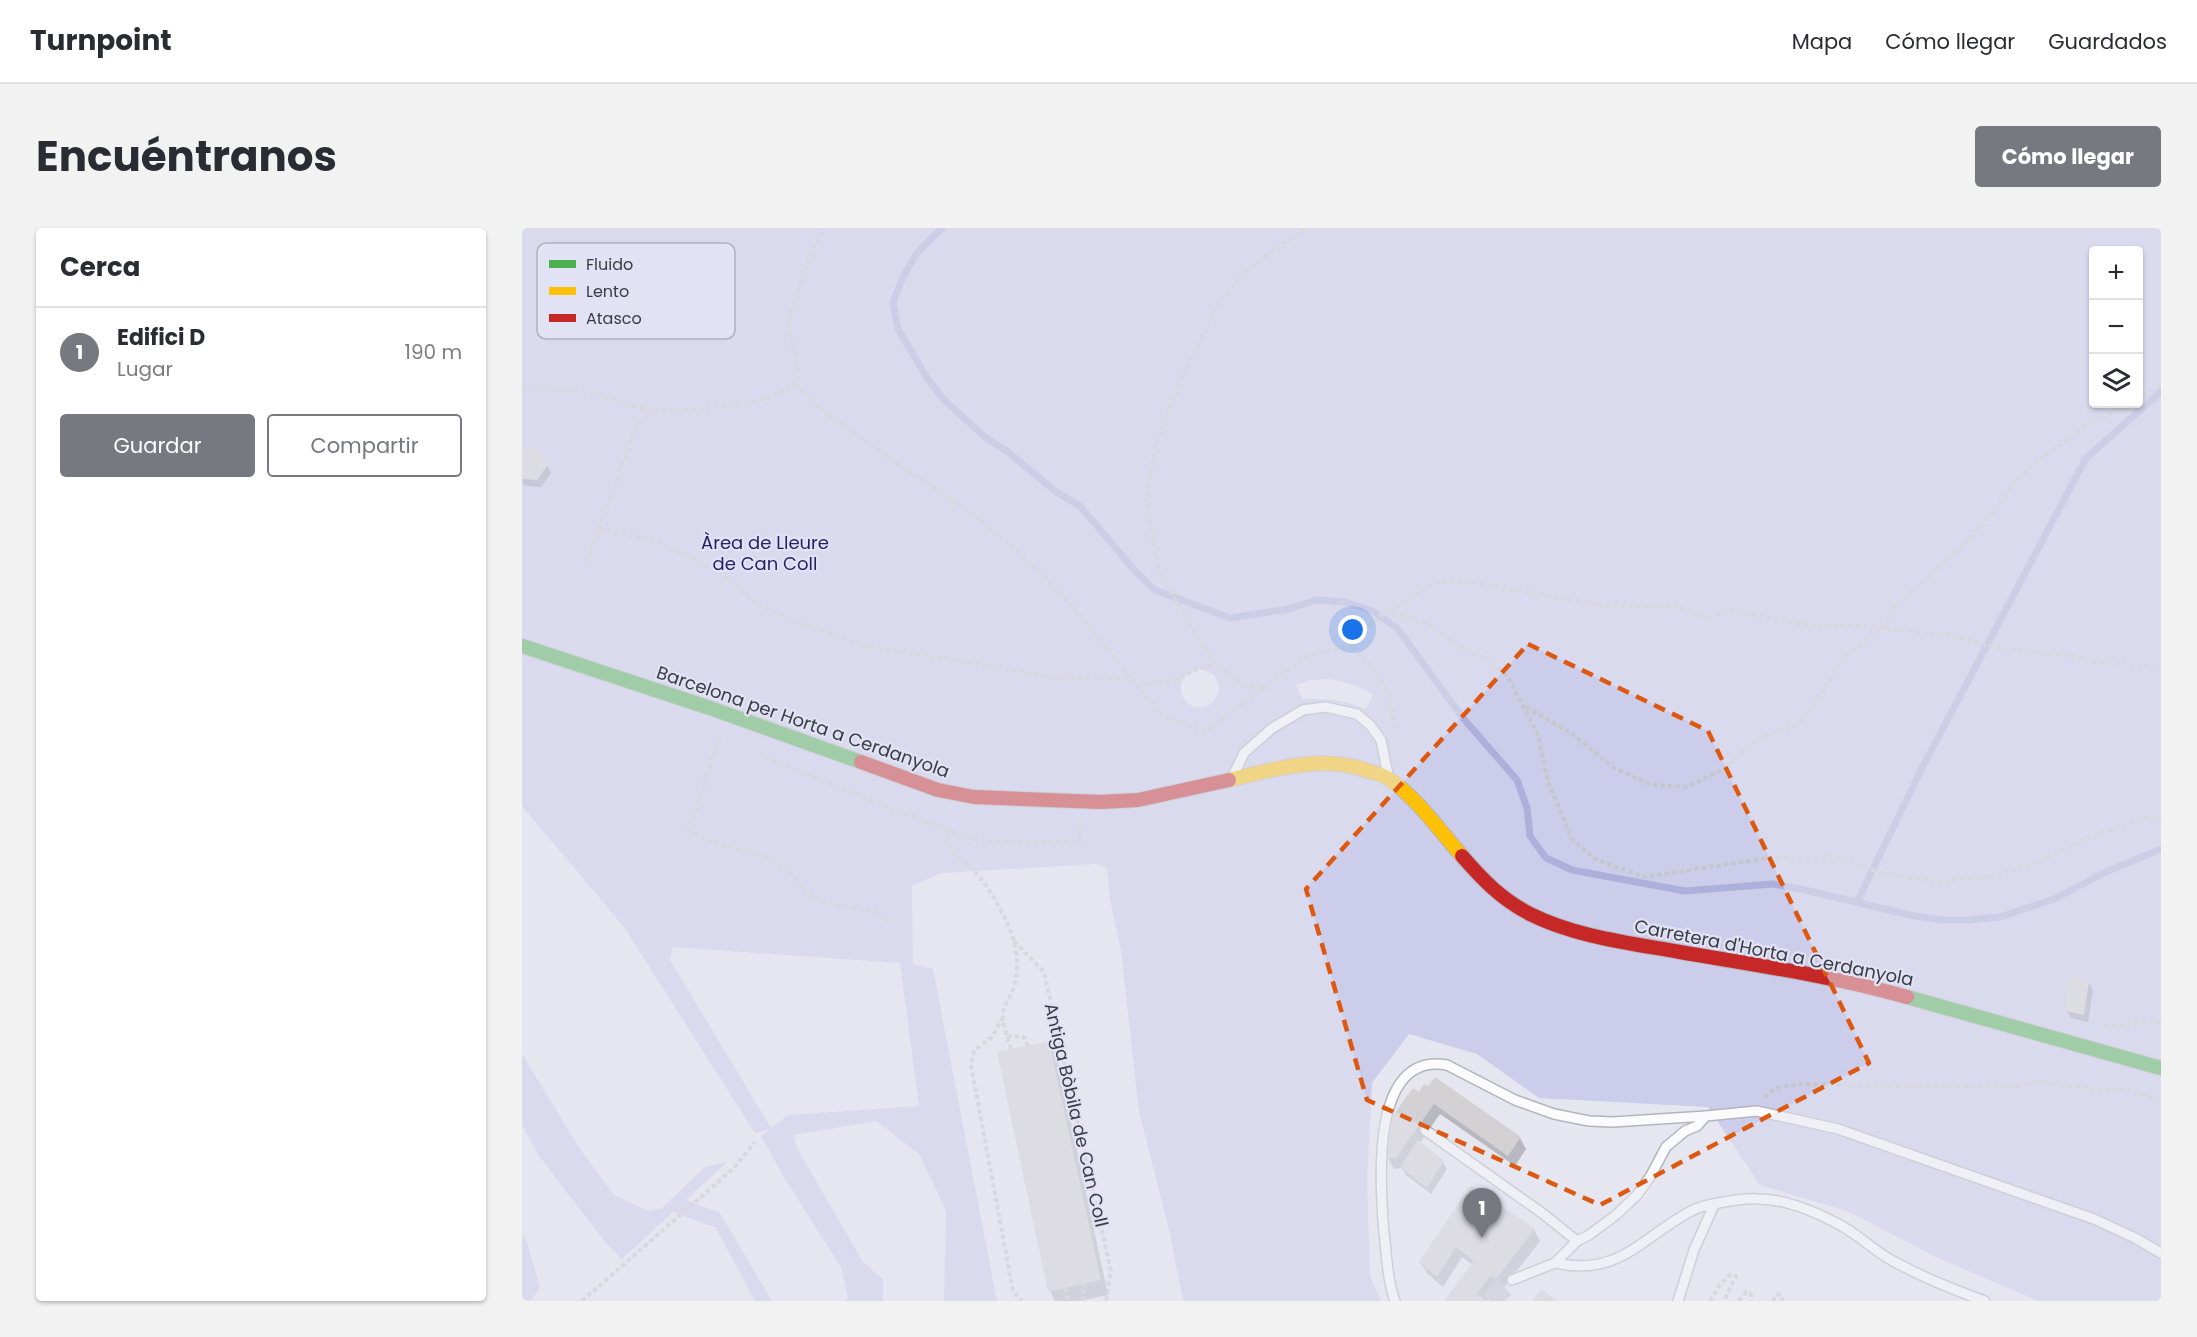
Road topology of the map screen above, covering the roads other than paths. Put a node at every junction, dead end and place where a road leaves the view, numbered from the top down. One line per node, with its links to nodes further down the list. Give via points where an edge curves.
1 (522, 646): 3 (street, Barcelona per Horta a Cerdanyola, via 938,790 974,797 1138,800)
2 (1388, 778): 3 (street, Barcelona per Horta a Cerdanyola, via 1341,763 1316,762); 3 (lane, via 1381,740 1370,725 1357,714 1325,706 1303,710 1257,740 1244,753); 4 (street, Barcelona per Horta a Cerdanyola, via 1412,799)
3 (1232, 779)
4 (1491, 889): 5 (street, Carretera d'Horta a Cerdanyola, via 1559,927 1887,991)
5 (2161, 1068)
6 (1706, 1116): 9 (lane, via 1666,1147 1650,1177 1627,1205 1603,1226); 10 (lane, via 1757,1112 1864,1137 2094,1219); 13 (lane, via 1589,1121 1515,1101 1448,1065 1418,1067 1402,1080 1393,1095 1383,1148 1380,1184 1388,1273)
7 (1425, 1130): 9 (lane)
8 (1714, 1205): 11 (lane, via 1692,1210 1614,1260 1593,1266); 14 (lane); 15 (lane, via 1759,1199 1797,1206 1840,1225 1892,1261)
9 (1577, 1241): 11 (lane)
10 (2161, 1253)
11 (1555, 1263): 12 (lane)
12 (1512, 1280)
13 (1395, 1301)
14 (1678, 1301)
15 (1985, 1301)

